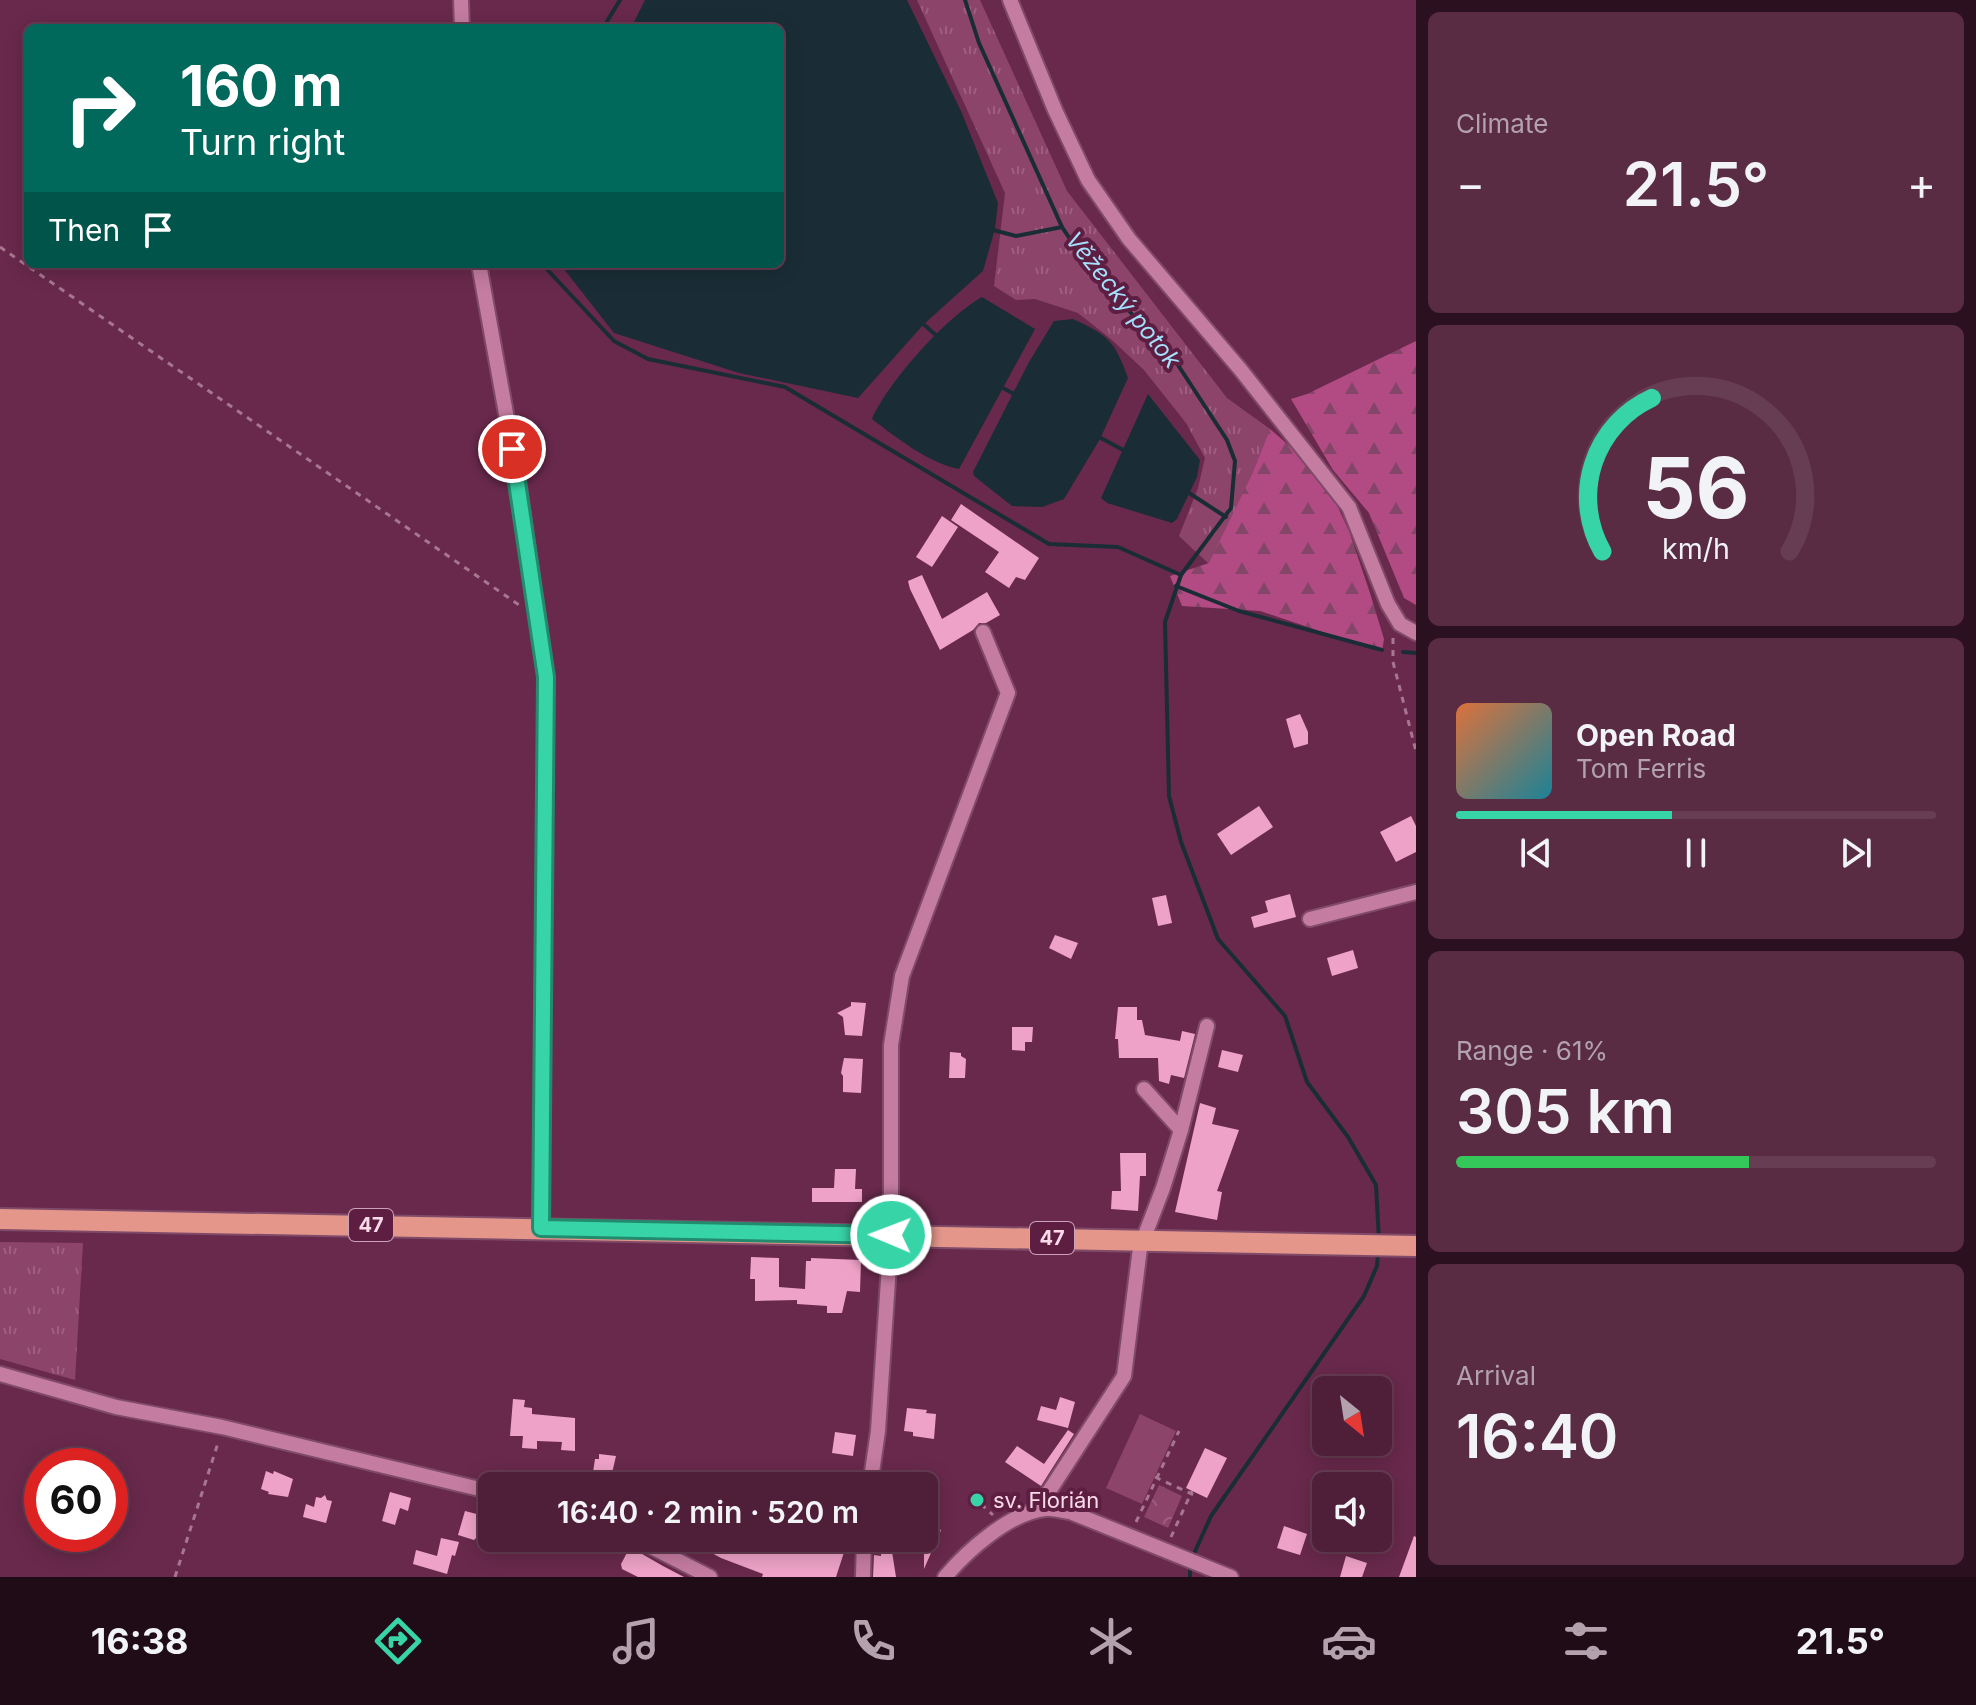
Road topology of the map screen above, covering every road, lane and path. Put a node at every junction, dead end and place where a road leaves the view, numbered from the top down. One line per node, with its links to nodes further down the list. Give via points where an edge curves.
1 (461, 0): 3 (street)
2 (1010, 0): 9 (street, via 1088,180 1129,239 1349,507)
3 (462, 24)
4 (0, 247): 5 (path)
5 (24, 264)
6 (31, 268): 8 (path)
7 (480, 268): 8 (street)
8 (539, 618): 19 (street, via 546,677)
9 (1400, 624): 11 (street); 12 (path, via 1393,639 1393,662)
10 (983, 632): 20 (street, via 1008,693 902,976 891,1045)
11 (1416, 633)
12 (1416, 751)
13 (1416, 892): 14 (street)
14 (1310, 919)
15 (1207, 1026): 17 (street)
16 (1144, 1089): 17 (street)
17 (1181, 1130): 21 (street)
18 (0, 1219): 19 (main road, 47)
19 (541, 1228): 20 (main road, 47)
20 (891, 1235): 21 (main road, 47); 26 (street)
21 (1143, 1240): 22 (main road, 47); 29 (street, via 1124,1376 1046,1496)
22 (1416, 1246)
23 (0, 1374): 24 (street, via 116,1407)
24 (222, 1427): 28 (street); 34 (path)
25 (1179, 1431): 27 (path)
26 (872, 1472)
27 (1156, 1478): 30 (path); 31 (path, via 1193,1494)
28 (478, 1489)
29 (1045, 1509): 30 (street, via 1070,1512); 37 (street, via 1020,1517 985,1539)
30 (1130, 1537): 31 (street)
31 (1165, 1551): 38 (street)
32 (661, 1552): 35 (street)
33 (864, 1552): 36 (street)
34 (175, 1577)
35 (710, 1577)
36 (863, 1577)
37 (945, 1577)
38 (1231, 1577)

